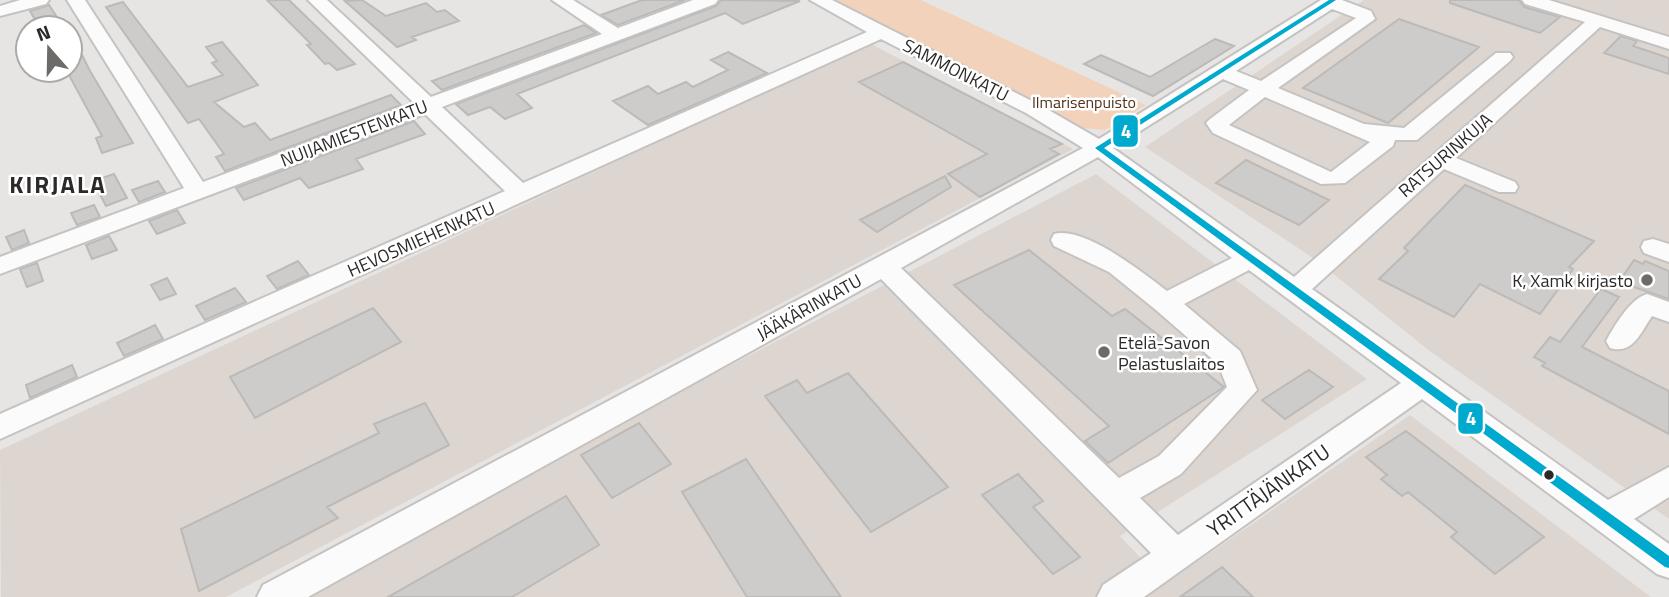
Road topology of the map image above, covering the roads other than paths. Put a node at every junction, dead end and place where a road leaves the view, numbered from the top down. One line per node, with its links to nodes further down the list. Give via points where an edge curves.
1 (40, 0): 9 (street)
2 (76, 0): 22 (street)
3 (317, 0): 17 (street)
4 (561, 0): 12 (street)
5 (709, 0): 12 (street, NUIJAMIESTENKATU)
6 (819, 0): 11 (street, SAMMONKATU)
7 (1531, 0): 10 (street)
8 (1332, 1): 15 (street, JÄÄKÄRINKATU); 16 (street, via 1365,15 1362,23)
9 (0, 11)
10 (1597, 21): 13 (street); 20 (street, RATSURINKUJA)
11 (881, 32): 19 (street, SAMMONKATU); 23 (street, HEVOSMIEHENKATU)
12 (615, 34): 17 (street, NUIJAMIESTENKATU)
13 (1669, 43)
14 (1503, 57): 18 (street, via 1409,135)
15 (1223, 72): 16 (street); 19 (street, JÄÄKÄRINKATU)
16 (1263, 89): 18 (street); 18 (street, via 1217,123 1220,129 1329,179 1337,178 1385,141)
17 (428, 105): 22 (street, NUIJAMIESTENKATU); 23 (street)
18 (1358, 129)
19 (1099, 148): 25 (street, SAMMONKATU); 27 (street, JÄÄKÄRINKATU)
20 (1439, 159): 21 (street); 28 (street, RATSURINKUJA)
21 (1507, 187)
22 (198, 192): 26 (street, NUIJAMIESTENKATU)
23 (521, 194): 33 (street, HEVOSMIEHENKATU)
24 (1063, 240): 29 (street, via 1118,266)
25 (1250, 259): 28 (street, SAMMONKATU); 29 (street)
26 (0, 266)
27 (884, 267): 35 (street); 39 (street, JÄÄKÄRINKATU)
28 (1294, 291): 32 (street, SAMMONKATU)
29 (1166, 303): 35 (street, via 1230,358 1243,390 1170,464)
30 (1669, 313): 31 (street, via 1647,303)
31 (1620, 341)
32 (1422, 384): 36 (street, SAMMONKATU); 37 (street, YRITTÄJÄNKATU)
33 (0, 427)
34 (1669, 480): 36 (street)
35 (1118, 495): 37 (street)
36 (1606, 517): 38 (street, SAMMONKATU)
37 (1175, 555): 40 (street, YRITTÄJÄNKATU)
38 (1669, 563)
39 (275, 597)
40 (1115, 597)

